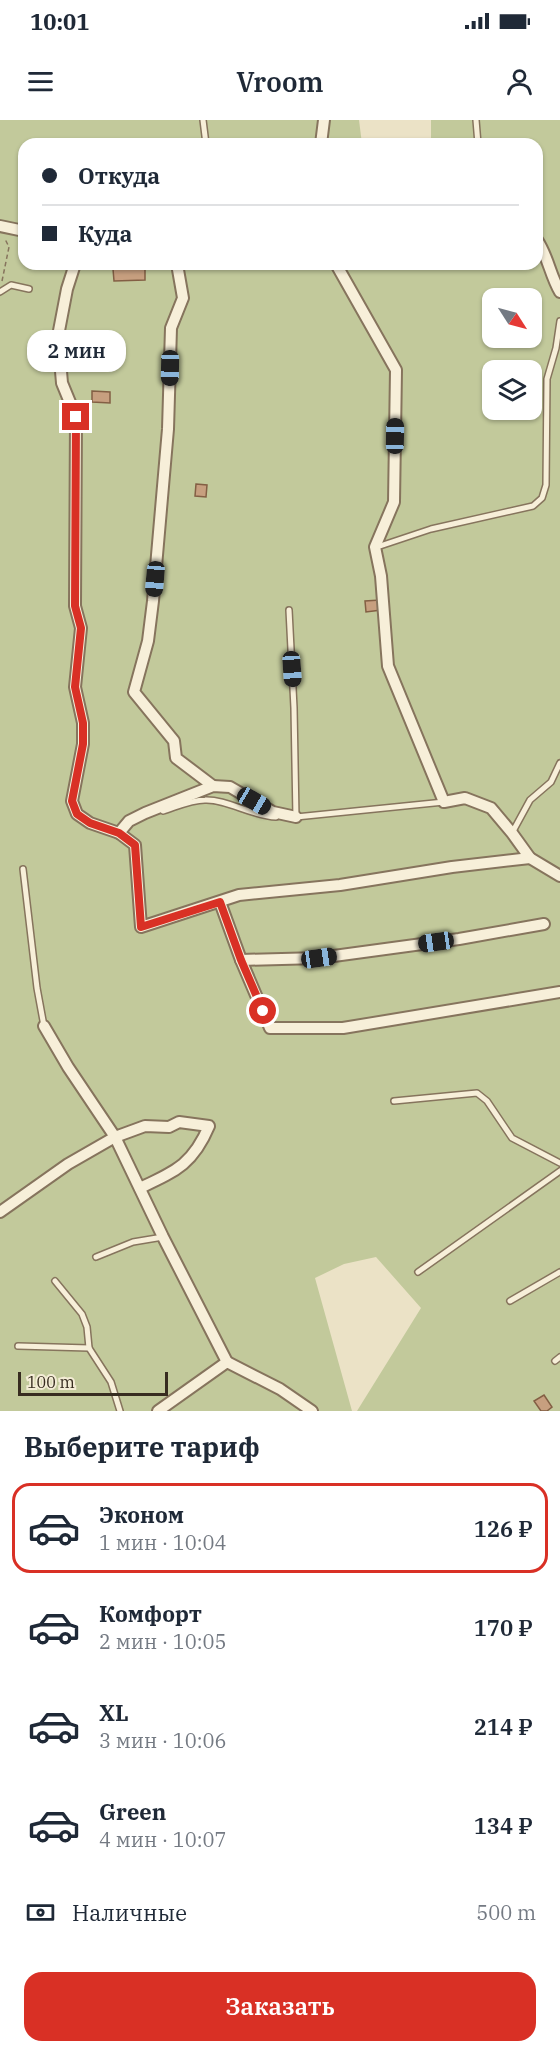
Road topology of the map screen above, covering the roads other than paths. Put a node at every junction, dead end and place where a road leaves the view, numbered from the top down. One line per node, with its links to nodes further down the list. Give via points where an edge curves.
1 (203, 120): 4 (lane)
2 (324, 120): 5 (street)
3 (476, 120): 6 (lane)
4 (205, 138)
5 (322, 138)
6 (478, 138)
7 (0, 226): 8 (street)
8 (18, 230)
9 (543, 251): 15 (street)
10 (73, 270): 23 (street, via 58,336 62,383 76,417 75,606 81,628 75,687 83,744 72,801 77,814 90,823)
11 (178, 270): 20 (street, via 183,298 171,328 168,429 153,601 148,640 134,692 174,741 176,758)
12 (339, 270): 17 (street, via 396,370 394,502)
13 (29, 289): 14 (lane, via 11,285)
14 (0, 291)
15 (560, 292)
16 (560, 321): 17 (lane, via 547,379 546,485 542,498 533,506 431,529)
17 (375, 547): 21 (street, via 388,666)
18 (289, 610): 22 (lane)
19 (560, 763): 24 (lane, via 551,782 530,800)
20 (213, 786): 22 (street, via 230,787 273,812); 23 (street, via 129,821)
21 (444, 802): 22 (lane); 24 (street, via 465,798 491,808)
22 (296, 817): 23 (lane, via 272,817 205,800 141,818)
23 (119, 833): 28 (street, via 135,845 141,927)
24 (512, 833): 25 (street)
25 (530, 858): 27 (street); 28 (street, via 239,895)
26 (23, 869): 32 (lane)
27 (560, 876)
28 (220, 902): 30 (street)
29 (544, 924): 30 (street, via 319,958)
30 (241, 960): 31 (street, via 270,1028 343,1028)
31 (560, 992)
32 (44, 1026): 34 (street)
33 (394, 1101): 35 (lane, via 477,1093 488,1101 512,1138)
34 (115, 1137): 37 (street); 37 (street, via 145,1126 169,1127 179,1122 209,1126 201,1146 176,1171); 38 (street, via 68,1164)
35 (560, 1163)
36 (560, 1171): 41 (lane)
37 (141, 1188): 39 (street)
38 (0, 1212)
39 (162, 1237): 40 (lane, via 133,1242); 47 (street)
40 (96, 1257)
41 (418, 1272)
42 (560, 1272): 44 (lane)
43 (55, 1281): 46 (lane, via 82,1314)
44 (510, 1301)
45 (18, 1346): 46 (lane)
46 (89, 1347): 48 (lane, via 111,1382)
47 (227, 1362): 49 (street); 50 (street, via 280,1389)
48 (120, 1411)
49 (158, 1411)
50 (312, 1411)

